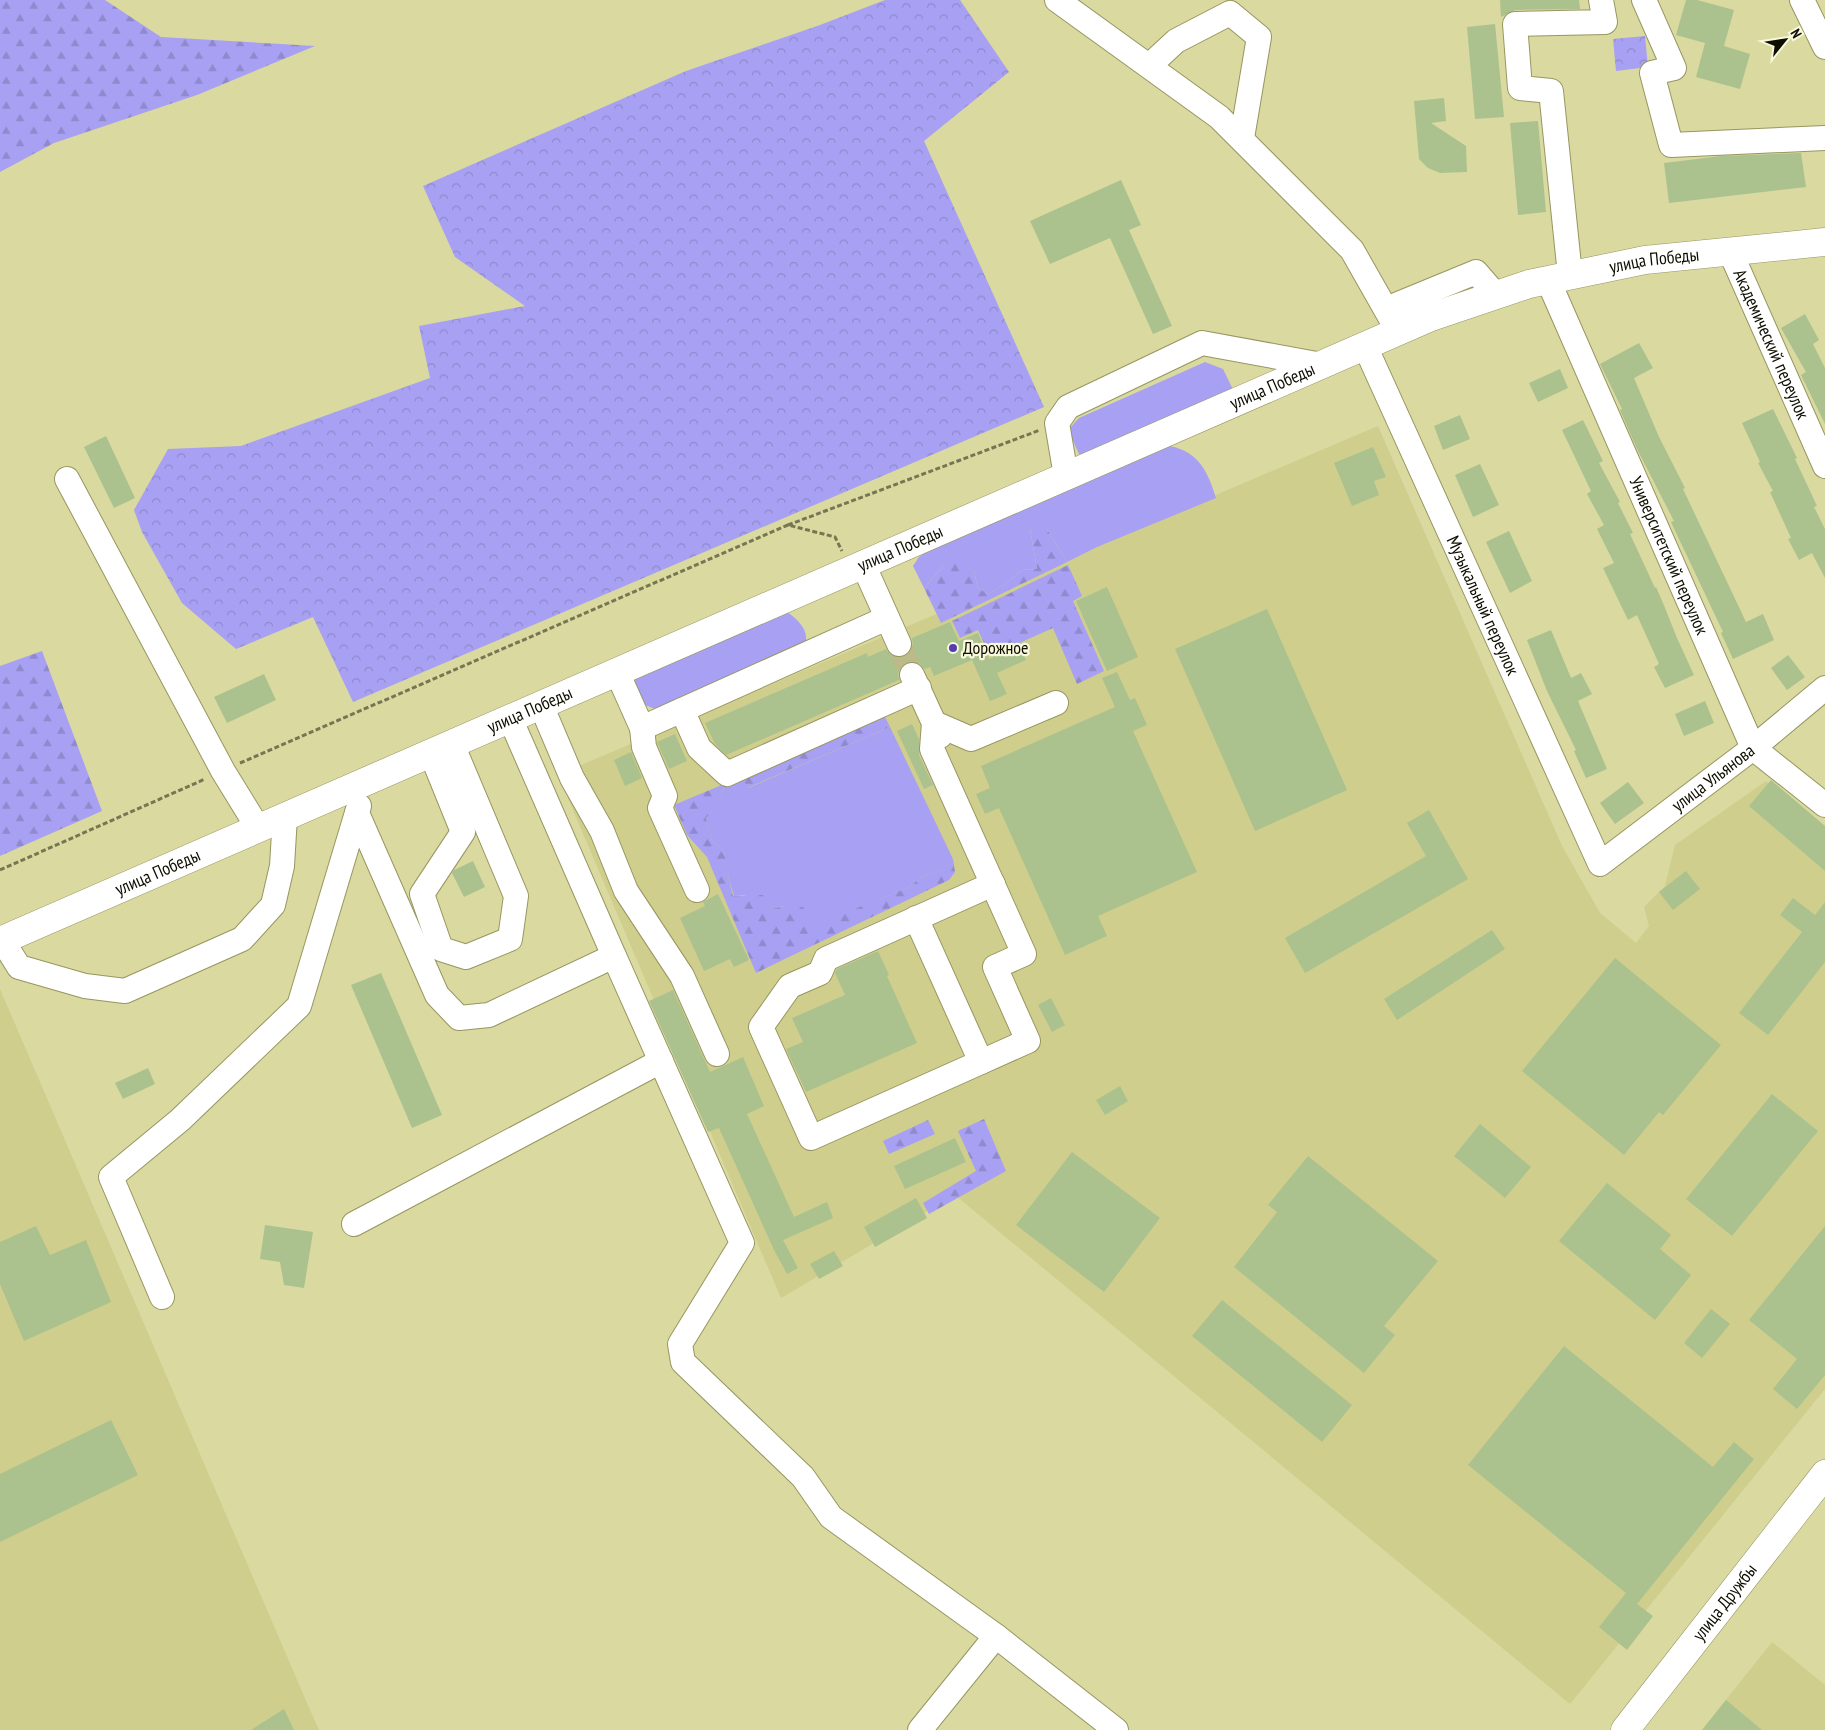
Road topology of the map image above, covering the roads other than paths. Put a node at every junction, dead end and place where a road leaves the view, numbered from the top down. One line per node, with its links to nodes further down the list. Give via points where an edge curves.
1 (1057, 0): 6 (street)
2 (1601, 0): 11 (street, Университетский переулок, via 1606,22 1515,24 1520,88 1550,91)
3 (1644, 0): 8 (street, via 1674,68 1652,73 1672,145)
4 (1802, 0): 5 (street)
5 (1825, 47)
6 (1149, 66): 7 (street, via 1219,117); 7 (street, via 1176,41 1230,13 1259,37)
7 (1242, 138): 12 (street, via 1352,250)
8 (1825, 138)
9 (1825, 242): 10 (main road, улица Победы)
10 (1730, 251): 11 (main road, улица Победы, via 1646,260); 15 (street, Академический переулок)
11 (1559, 278): 12 (main road, улица Победы, via 1528,284 1431,317); 30 (street, Университетский переулок)
12 (1392, 320): 13 (main road, улица Победы)
13 (1365, 346): 14 (main road, улица Победы); 36 (street, Музыкальный переулок)
14 (1322, 365): 16 (main road, улица Победы); 16 (street, via 1202,343 1068,407 1057,423)
15 (1825, 466)
16 (1066, 476): 18 (main road, улица Победы)
17 (67, 478): 35 (street, via 223,771)
18 (857, 567): 19 (street); 21 (main road, улица Победы)
19 (887, 618): 20 (street); 25 (street)
20 (899, 644)
21 (617, 672): 24 (main road, улица Победы); 28 (street)
22 (1825, 688): 30 (street, улица Ульянова)
23 (1056, 703): 27 (street, via 971,738)
24 (541, 705): 26 (main road, улица Победы); 42 (street, via 572,778 602,831 626,891 682,976)
25 (682, 710): 27 (street, via 700,748 727,774 916,681); 28 (street)
26 (510, 718): 29 (main road, улица Победы); 41 (street)
27 (934, 723): 37 (street, via 976,816 973,840)
28 (642, 728): 38 (street, via 644,748 665,796 660,808)
29 (442, 748): 29 (street, via 463,832 422,894 441,949 466,958 510,939 516,896); 31 (main road, улица Победы)
30 (1753, 748): 32 (street, Университетский переулок); 36 (street, улица Ульянова)
31 (366, 781): 33 (street); 34 (main road, улица Победы)
32 (1825, 806)
33 (356, 813): 41 (street, via 437,995 459,1018 489,1015); 46 (street, via 299,1006 180,1120 111,1177)
34 (285, 816): 35 (main road, улица Победы); 40 (street, via 282,866 273,905 242,939 125,991 85,986 19,967)
35 (258, 828): 40 (main road, улица Победы)
36 (1600, 864)
37 (993, 884): 39 (street); 44 (street, via 1024,954 995,967 1028,1041)
38 (697, 890)
39 (916, 918): 44 (street); 44 (street, via 826,959 820,973 790,986 761,1027 803,1121 811,1138)
40 (1, 940)
41 (614, 956): 43 (street)
42 (717, 1054)
43 (661, 1061): 45 (street); 48 (street, via 742,1244 680,1344 682,1362 803,1477 831,1518)
44 (981, 1062)
45 (354, 1224)
46 (162, 1297)
47 (1825, 1474): 51 (main road, улица Дружбы)
48 (996, 1636): 49 (street); 50 (street)
49 (920, 1730)
50 (1116, 1730)
51 (1625, 1730)

